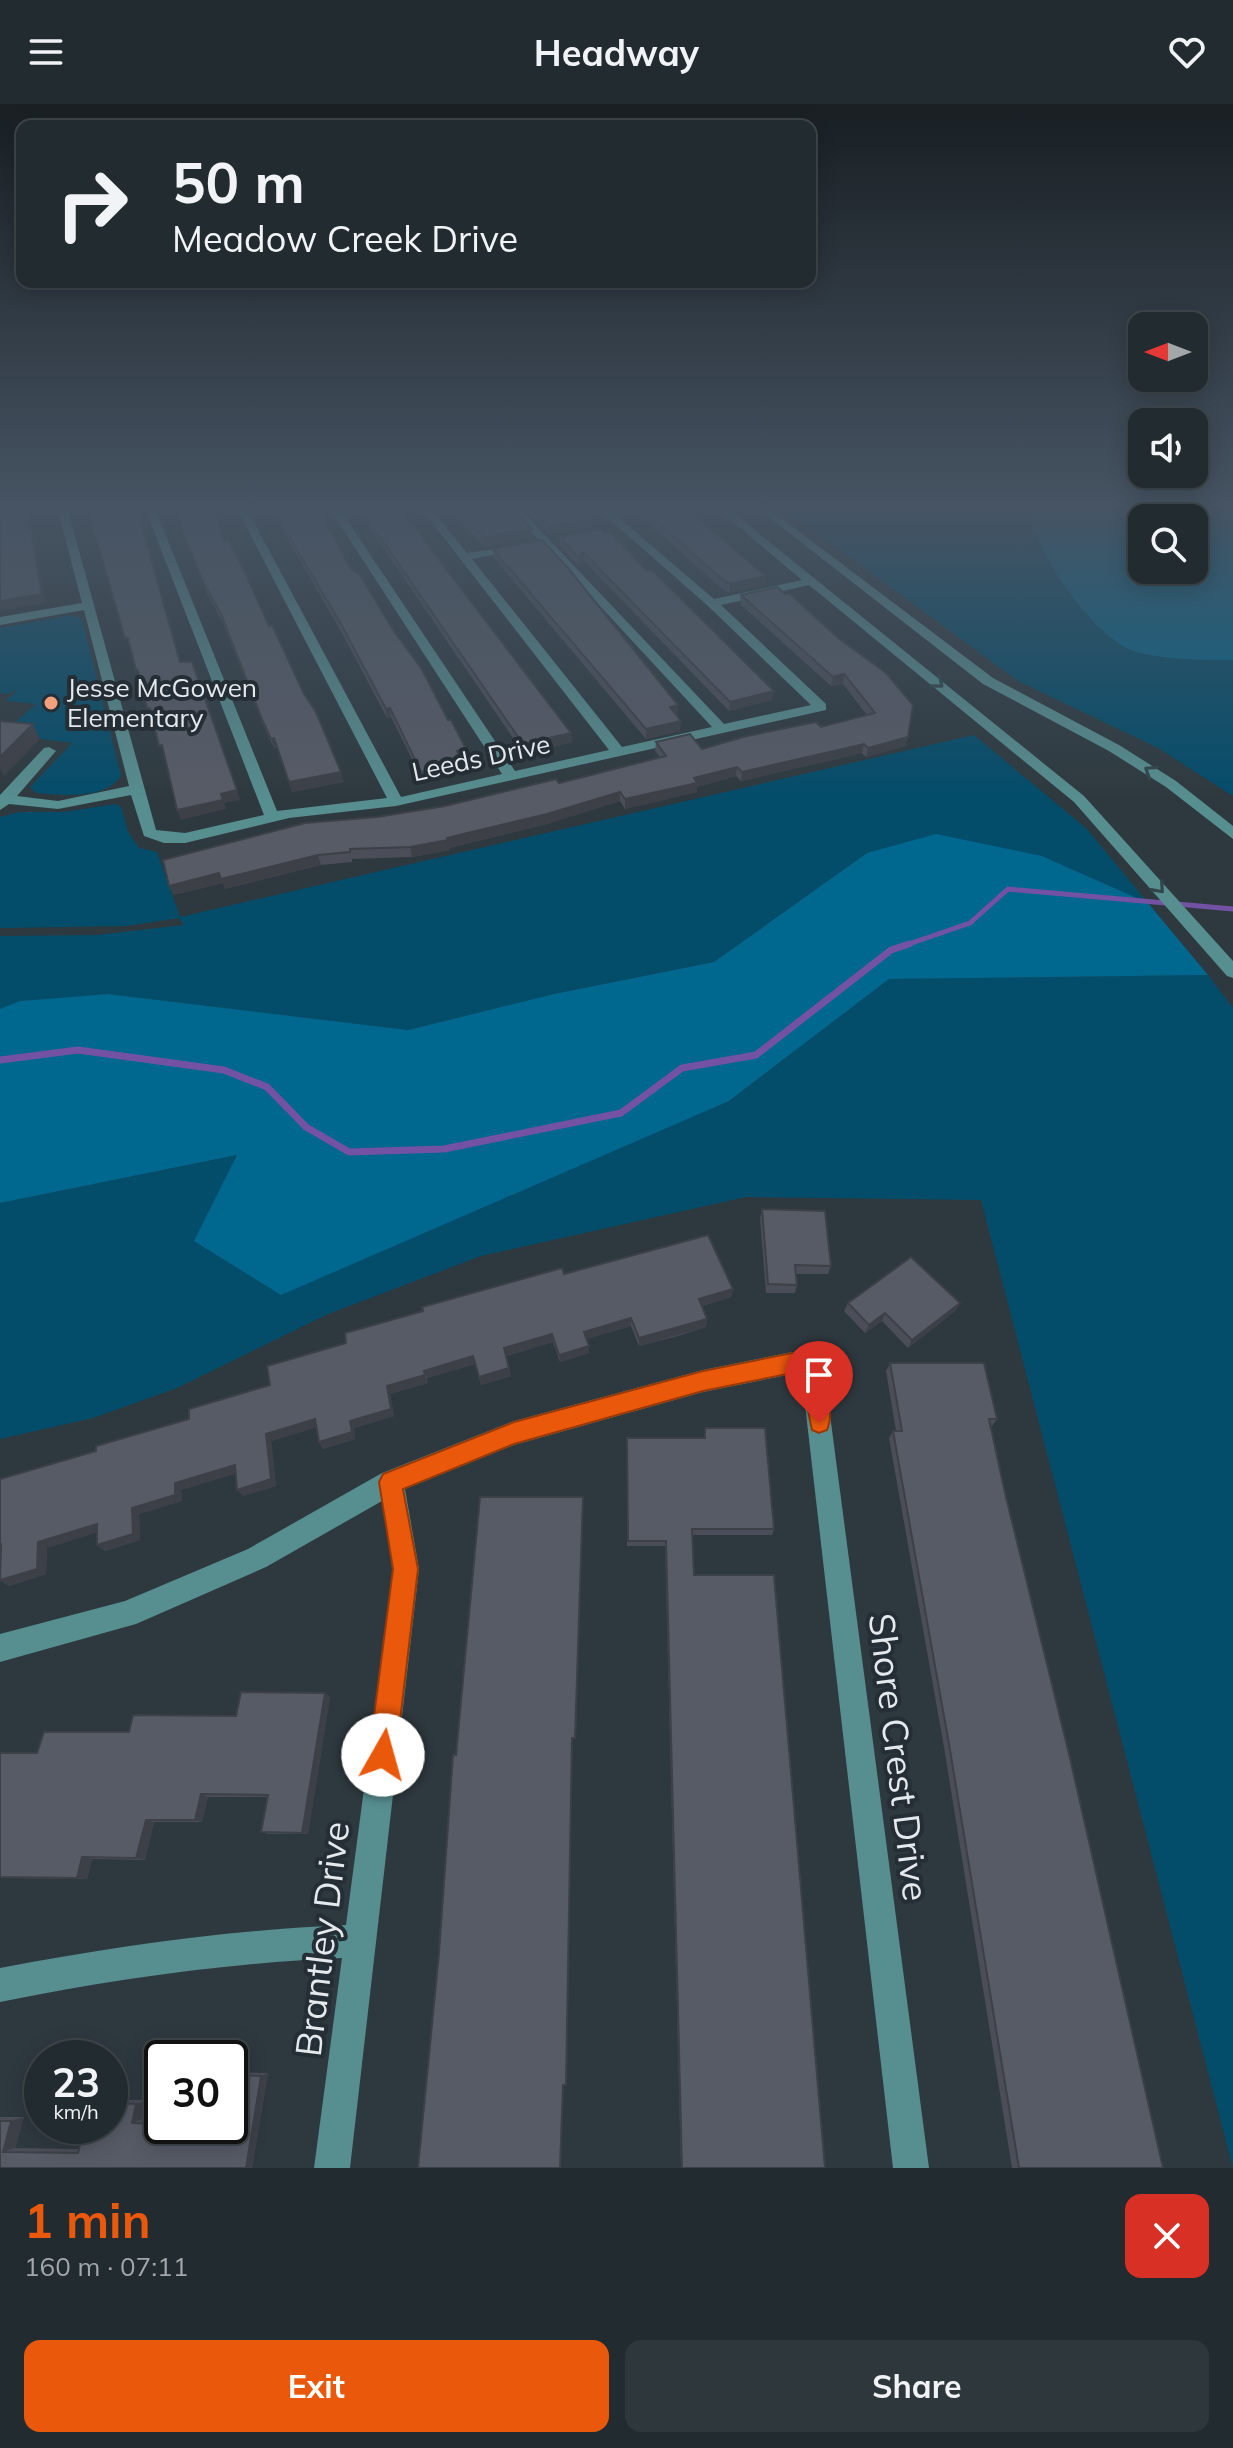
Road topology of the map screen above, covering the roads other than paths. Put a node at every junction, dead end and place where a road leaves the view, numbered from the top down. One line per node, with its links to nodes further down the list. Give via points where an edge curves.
1 (80, 607): 11 (street)
2 (88, 607): 16 (street)
3 (189, 607): 19 (street)
4 (297, 607): 18 (street)
5 (400, 607): 15 (street)
6 (505, 607): 14 (street)
7 (608, 607): 12 (street)
8 (717, 607): 12 (street, Leeds Drive, via 821,707)
9 (843, 607): 21 (street, one-way to 21, via 1079,799)
10 (892, 607): 20 (street, one-way to 10, via 1171,784 1114,748 988,681)
11 (0, 621)
12 (722, 730): 14 (street, Leeds Drive)
13 (49, 751): 17 (street)
14 (619, 753): 15 (street, Leeds Drive)
15 (511, 776): 18 (street, Leeds Drive)
16 (137, 789): 17 (street, via 58,805); 19 (street, Leeds Drive, via 149,833 164,838 185,838)
17 (2, 801)
18 (396, 802): 19 (street, Leeds Drive)
19 (272, 817)
20 (1233, 834)
21 (1233, 972)
22 (391, 1482): 23 (street, via 257,1558 185,1589 126,1614); 24 (street, Brantley Drive, via 406,1569); 27 (street, Shore Crest Drive, via 514,1433 703,1381 792,1363 815,1392)
23 (0, 1648)
24 (360, 1941): 25 (street, via 265,1945 116,1962); 26 (street, Brantley Drive)
25 (0, 1985)
26 (332, 2168)
27 (911, 2168)

